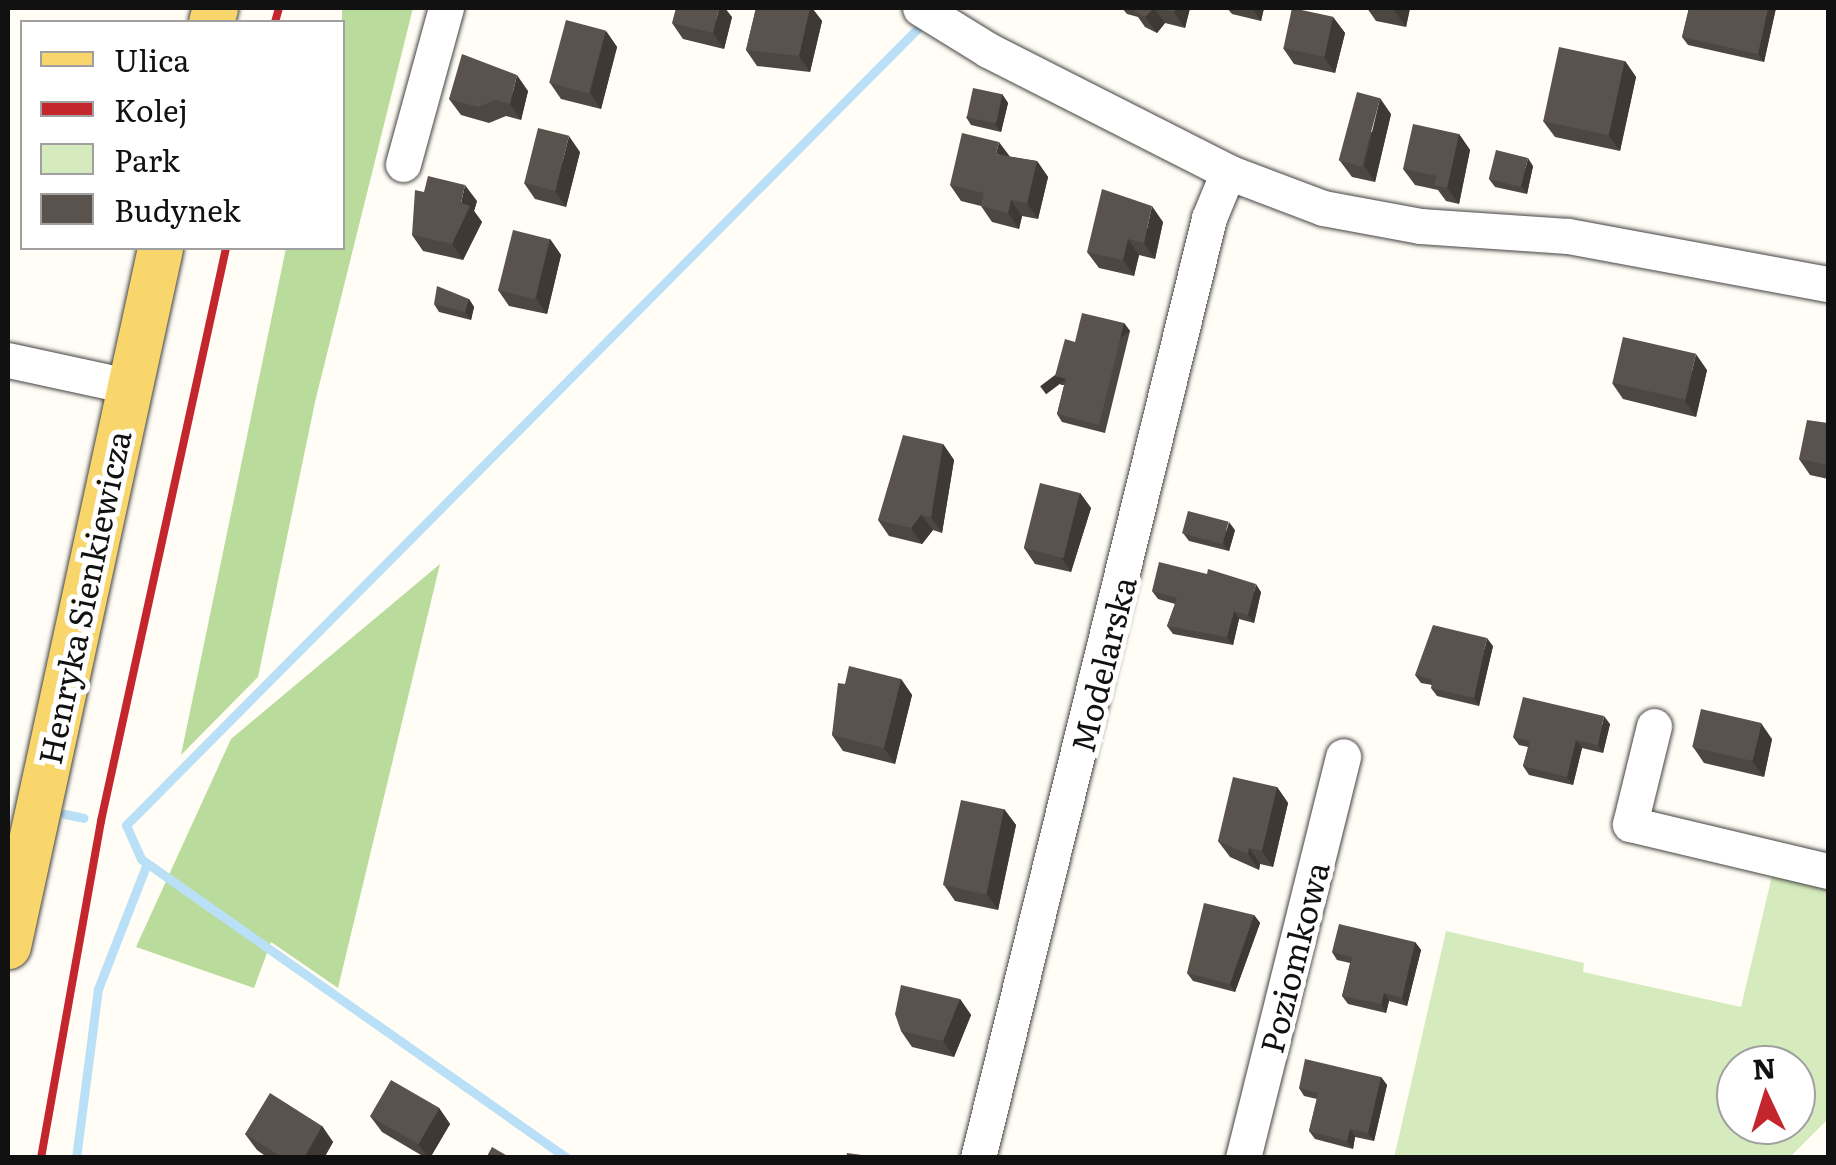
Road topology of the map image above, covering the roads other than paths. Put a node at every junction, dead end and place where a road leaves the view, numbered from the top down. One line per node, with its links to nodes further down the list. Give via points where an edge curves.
1 (446, 8): 3 (street)
2 (920, 8): 4 (street, via 988,50)
3 (403, 164)
4 (1228, 172): 6 (street, via 1362,215 1568,236); 13 (street, Modelarska, via 1210,218)
5 (160, 250): 8 (main road, Henryka Sienkiewicza)
6 (1828, 284)
7 (8, 360): 8 (street)
8 (128, 386): 12 (main road, Henryka Sienkiewicza)
9 (1654, 726): 11 (street, via 1630,824)
10 (1344, 756): 14 (street, Poziomkowa)
11 (1828, 871)
12 (8, 946)
13 (978, 1158)
14 (1243, 1158)

